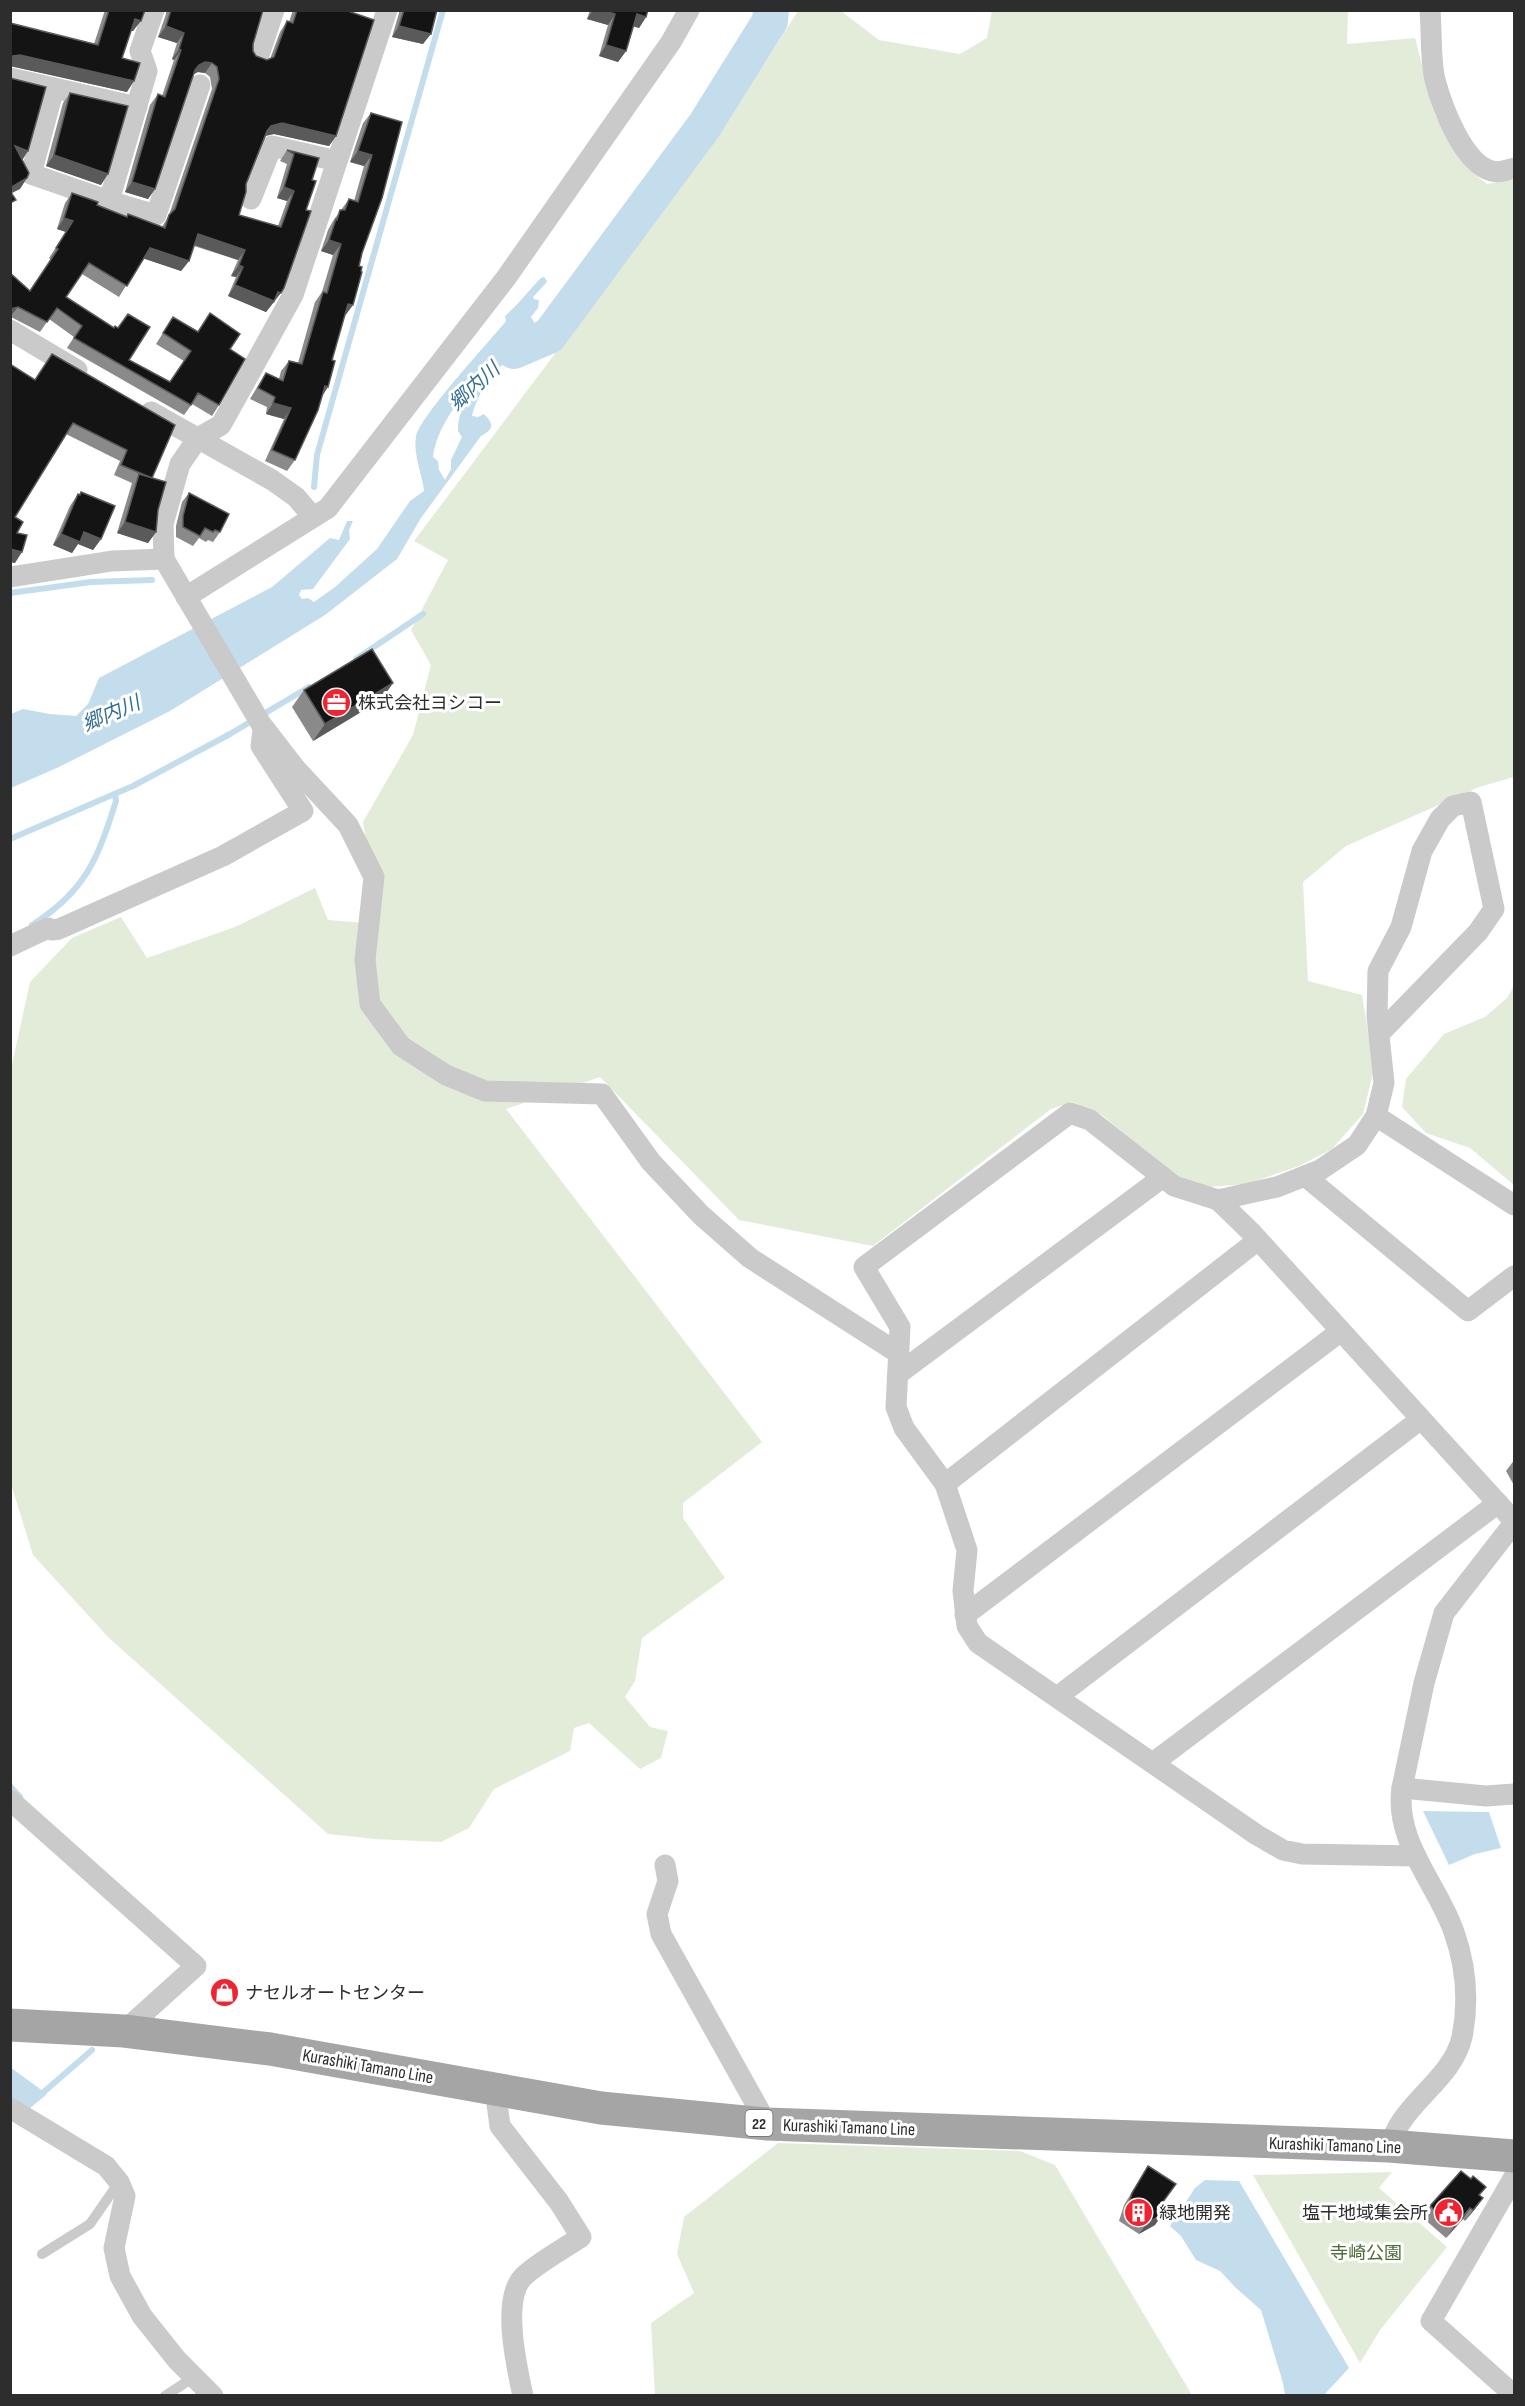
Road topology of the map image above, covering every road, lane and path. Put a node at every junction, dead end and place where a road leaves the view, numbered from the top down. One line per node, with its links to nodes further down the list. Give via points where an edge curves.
1 (154, 10): 10 (street, via 140,51 147,71)
2 (274, 10): 6 (street)
3 (689, 10): 19 (street, via 671,42 506,278 328,508)
4 (1430, 10): 12 (street, via 1435,78 1461,141 1477,163 1491,171)
5 (381, 12): 11 (street)
6 (258, 58)
7 (10, 78): 9 (street)
8 (200, 85): 14 (street, via 156,215)
9 (54, 88): 10 (street); 14 (street, via 31,174)
10 (136, 107): 14 (street)
11 (337, 161): 13 (street, via 272,146); 18 (street, via 293,295 221,425)
12 (1515, 168)
13 (251, 199)
14 (109, 201)
15 (12, 334): 16 (street)
16 (96, 381)
17 (136, 404): 18 (street)
18 (198, 438): 19 (street, via 272,480 296,497); 20 (street, via 180,464 163,524)
19 (313, 517): 22 (street)
20 (164, 560): 21 (street, via 112,561); 22 (street)
21 (10, 576)
22 (188, 601): 23 (street)
23 (255, 714): 24 (street, via 261,746 303,811 214,860 59,929 48,928); 34 (street, via 295,768 348,825 374,877 364,960 370,1004 401,1046 446,1075 485,1090 602,1094 651,1162 701,1215 750,1258)
24 (10, 946)
25 (1379, 1034): 25 (street, via 1378,971 1401,927 1422,851 1440,819 1453,806 1471,802 1494,909 1478,932); 26 (street, via 1384,1083)
26 (1376, 1116): 27 (street, via 1357,1145); 30 (street)
27 (1305, 1176): 29 (street, via 1277,1187); 32 (street, via 1468,1311)
28 (1163, 1177): 29 (street, via 1174,1186); 34 (street); 34 (street, via 1090,1120 1070,1113 864,1267 900,1327)
29 (1218, 1200): 31 (street)
30 (1515, 1204)
31 (1258, 1240): 33 (street); 36 (street)
32 (1515, 1276)
33 (1341, 1331): 35 (street); 39 (street)
34 (898, 1363): 36 (street, via 896,1407 904,1428)
35 (1421, 1419): 37 (street); 40 (street)
36 (945, 1484): 39 (street, via 967,1550)
37 (1498, 1503): 38 (street); 41 (street)
38 (1515, 1522): 42 (street, via 1444,1613 1424,1683)
39 (965, 1615): 40 (street, via 978,1642)
40 (1057, 1697): 41 (street)
41 (1153, 1763): 45 (street, via 1283,1850 1302,1854)
42 (1402, 1788): 43 (street, via 1486,1796); 45 (street, via 1402,1822)
43 (1515, 1794)
44 (10, 1800): 48 (street, via 196,1966)
45 (1416, 1856): 52 (street, via 1454,1931 1467,1984 1461,2038 1448,2067 1401,2122)
46 (665, 1865): 51 (street, via 668,1881 657,1914 661,1934)
47 (10, 2025): 48 (main road, Kurashiki Tamano Line / 22)
48 (124, 2031): 49 (main road, Kurashiki Tamano Line / 22, via 270,2049)
49 (495, 2089): 51 (main road, Kurashiki Tamano Line / 22, via 602,2108); 61 (street, via 500,2126 581,2237 522,2278 513,2300 512,2346)
50 (10, 2108): 55 (street, via 106,2166)
51 (767, 2124): 52 (main road, Kurashiki Tamano Line / 22)
52 (1389, 2146): 53 (main road, Kurashiki Tamano Line / 22)
53 (1515, 2156)
54 (1515, 2177): 58 (street, via 1431,2320)
55 (119, 2182): 56 (lane, via 90,2224); 57 (street, via 125,2196 114,2248 120,2276 142,2316)
56 (42, 2254)
57 (194, 2378): 59 (lane); 60 (street)
58 (1515, 2395)
59 (165, 2396)
60 (213, 2396)
61 (523, 2396)

